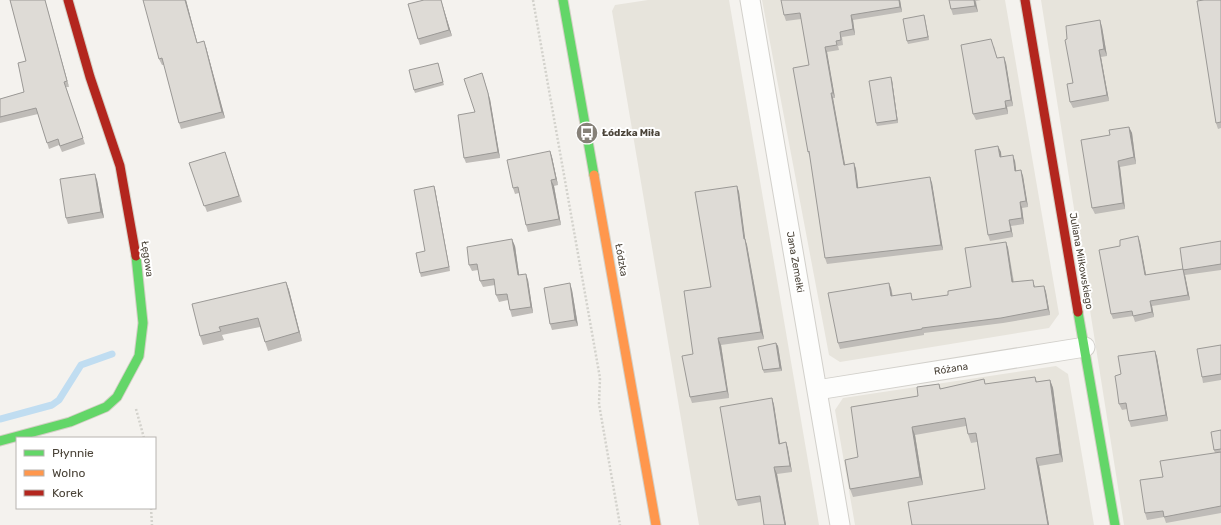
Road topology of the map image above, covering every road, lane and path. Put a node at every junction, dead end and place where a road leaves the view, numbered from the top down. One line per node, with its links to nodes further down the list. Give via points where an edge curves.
1 (68, 0): 8 (street, Łęgowa, via 90,77 120,166 137,262 143,323 139,356 117,397 106,407 87,417)
2 (534, 0): 11 (path, via 600,378 599,404)
3 (564, 0): 12 (street, Łódzka)
4 (750, 0): 7 (street, Jana Zemełki)
5 (1025, 0): 6 (street, Juliana Miłkowskiego)
6 (1084, 347): 7 (street, Różana); 14 (street, Juliana Miłkowskiego)
7 (817, 390): 13 (street, Jana Zemełki)
8 (0, 441)
9 (151, 509): 10 (path)
10 (152, 525)
11 (620, 525)
12 (656, 525)
13 (840, 525)
14 (1115, 525)

